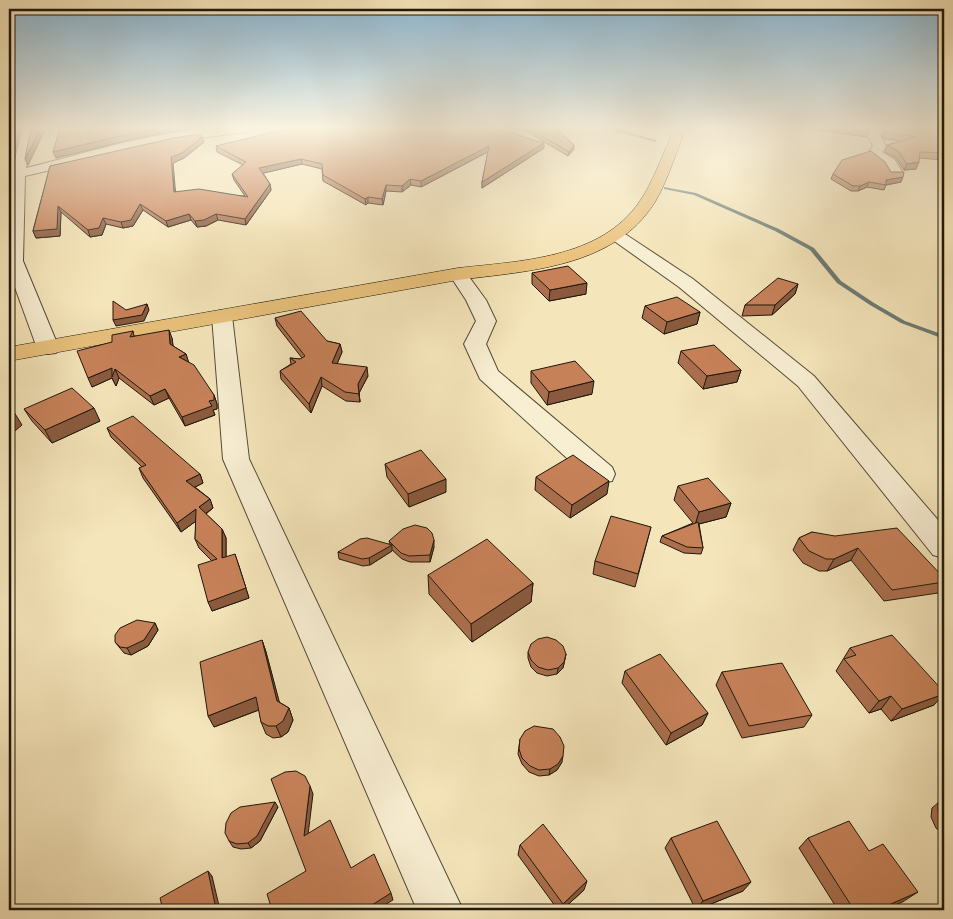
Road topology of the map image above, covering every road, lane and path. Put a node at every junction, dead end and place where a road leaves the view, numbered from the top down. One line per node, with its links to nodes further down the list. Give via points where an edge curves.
1 (30, 171): 3 (street)
2 (660, 171): 4 (main road, via 644,208)
3 (13, 175): 7 (street, via 14,260)
4 (616, 235): 5 (main road, via 584,252); 10 (street, via 686,283 806,380)
5 (458, 274): 6 (main road); 9 (street, via 486,321 475,344 488,374)
6 (222, 316): 7 (main road); 11 (street, via 236,459)
7 (48, 348): 8 (main road)
8 (9, 354)
9 (602, 474)
10 (944, 547)
11 (440, 910)

